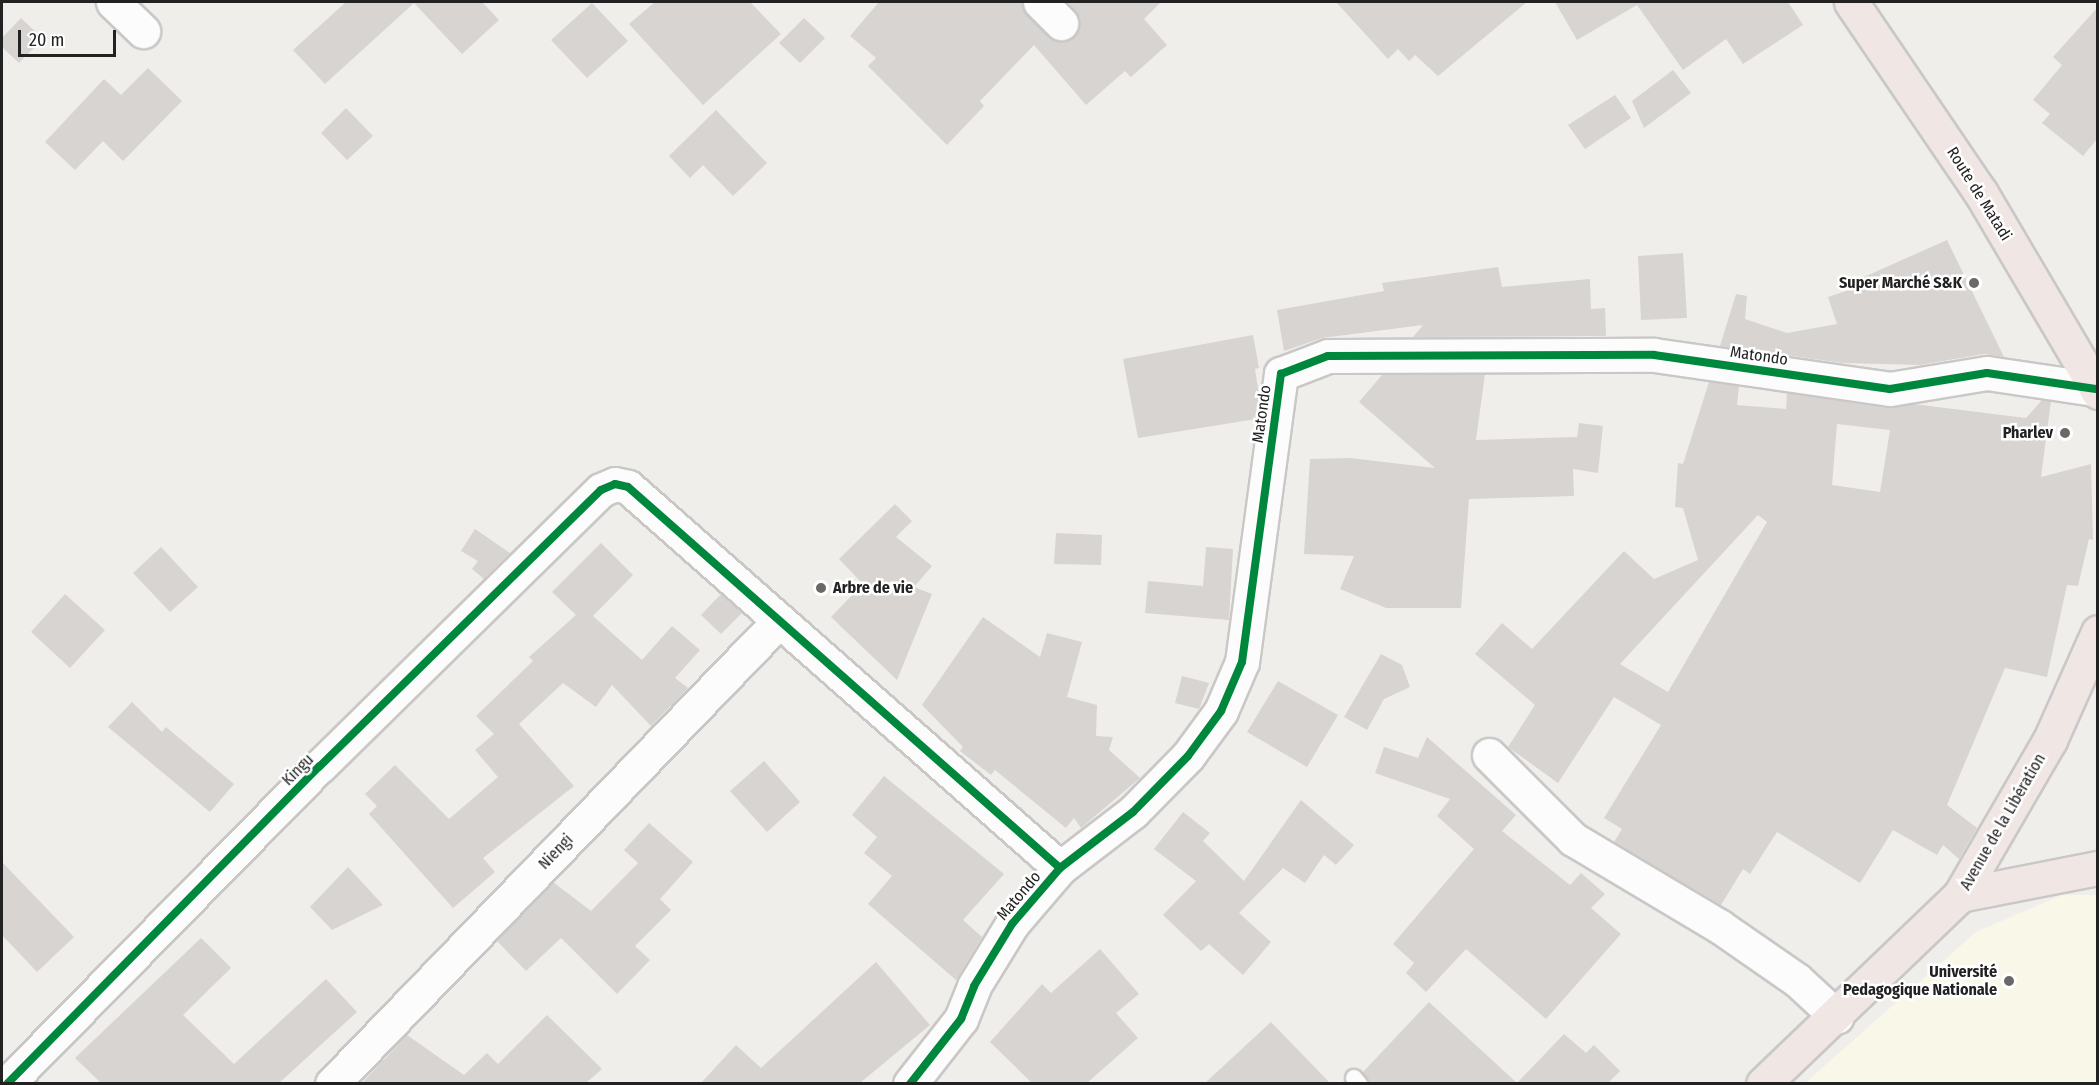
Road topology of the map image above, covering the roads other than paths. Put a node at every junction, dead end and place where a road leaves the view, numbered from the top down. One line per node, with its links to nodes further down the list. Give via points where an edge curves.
1 (113, 2): 3 (street)
2 (1851, 2): 4 (highway, Route de Matadi, via 1981,193)
3 (143, 31)
4 (2097, 391): 8 (street, Matondo, via 1987,373 1890,389 1654,354 1329,356 1281,374 1242,662 1221,711 1188,756 1133,812)
5 (779, 621): 8 (street); 12 (street, Kingu, via 628,487 615,484 601,490 336,750); 13 (street, Niengi)
6 (2097, 632): 10 (highway, Avenue de la Libération, via 2050,740)
7 (1489, 755): 11 (street, via 1573,839 1719,926 1797,980)
8 (1060, 868): 14 (street, Matondo, via 1012,924 974,986 962,1019)
9 (2097, 868): 10 (highway)
10 (1960, 895): 11 (highway, Avenue de la Libération)
11 (1837, 1017): 15 (highway, Avenue de la Libération)
12 (8, 1083)
13 (332, 1083)
14 (910, 1083)
15 (1763, 1083)

